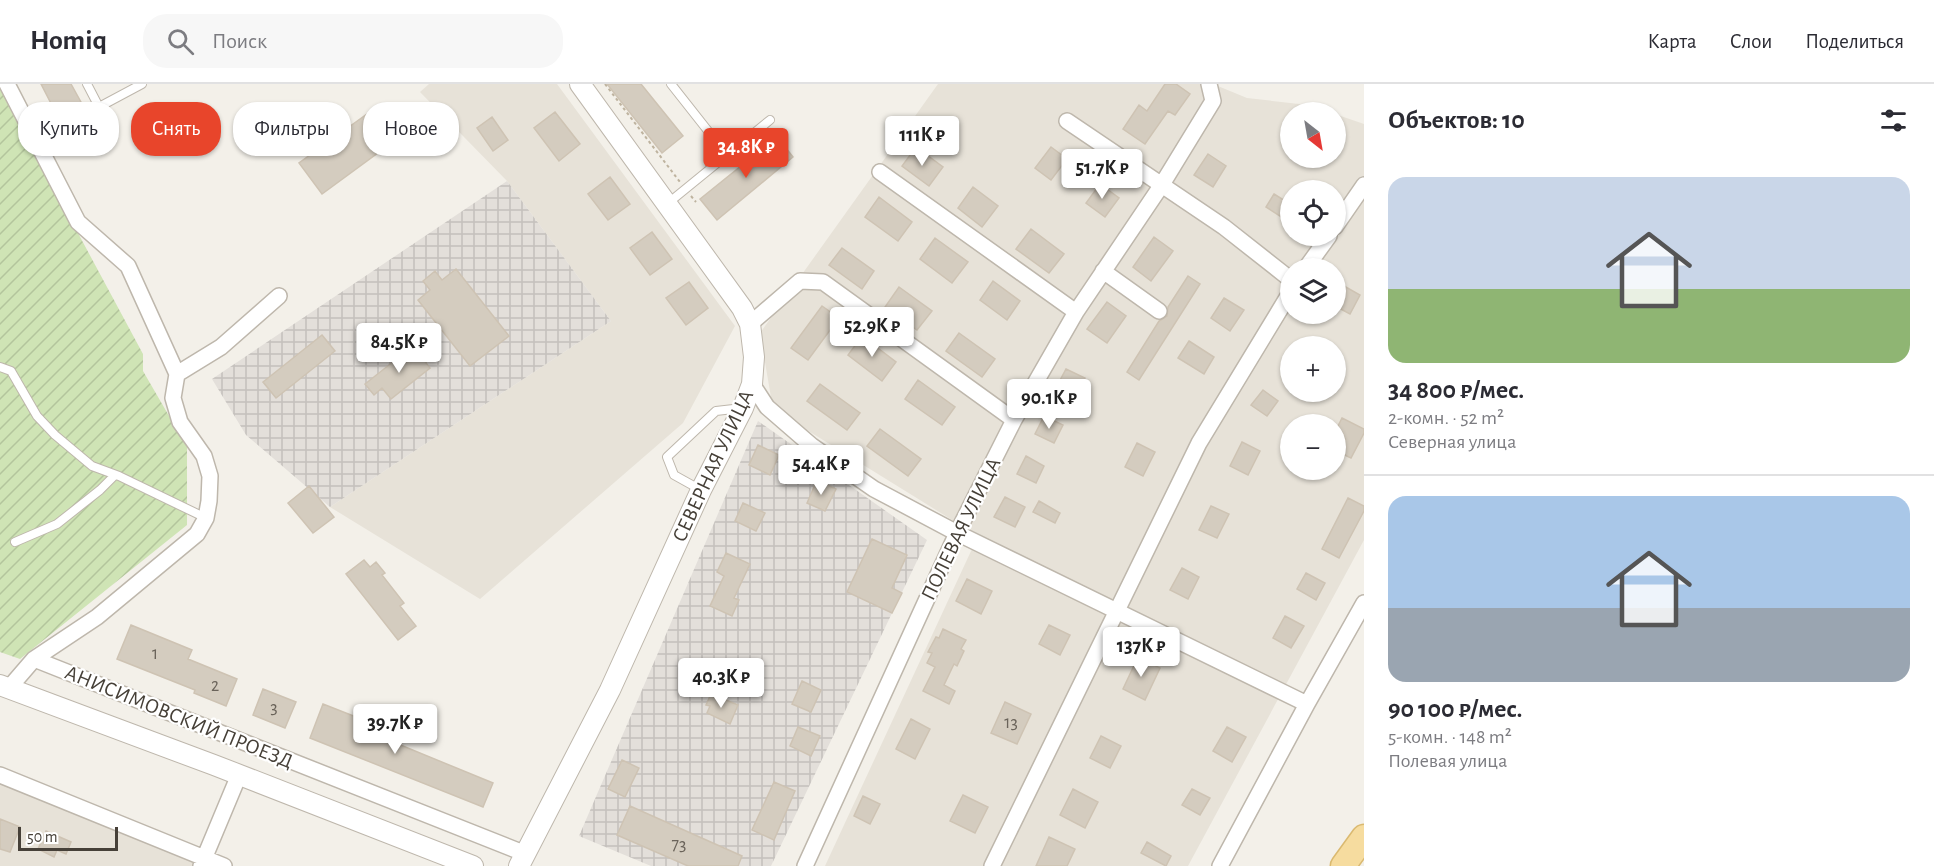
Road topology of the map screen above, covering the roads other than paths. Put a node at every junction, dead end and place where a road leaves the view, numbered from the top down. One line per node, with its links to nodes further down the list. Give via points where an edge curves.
1 (7, 84): 9 (street)
2 (87, 84): 7 (lane)
3 (142, 84): 8 (lane)
4 (580, 84): 17 (street, СЕВЕРНАЯ УЛИЦА)
5 (671, 84): 13 (lane)
6 (1209, 84): 16 (street, ПОЛЕВАЯ УЛИЦА, via 1213,101)
7 (96, 102)
8 (108, 102)
9 (18, 105)
10 (770, 120): 13 (lane)
11 (1067, 121): 16 (street)
12 (44, 156): 27 (street, via 78,222 128,266)
13 (727, 156): 17 (lane)
14 (880, 172): 24 (street)
15 (1364, 185): 18 (street)
16 (1161, 186): 19 (street, via 1224,227); 20 (street, ПОЛЕВАЯ УЛИЦА)
17 (667, 204): 25 (street, СЕВЕРНАЯ УЛИЦА)
18 (1346, 211)
19 (1280, 271)
20 (1103, 272): 23 (street); 24 (street, ПОЛЕВАЯ УЛИЦА)
21 (279, 296): 27 (street, via 221,346)
22 (1280, 309): 37 (street, via 1199,443)
23 (1159, 311)
24 (1076, 312): 30 (street, ПОЛЕВАЯ УЛИЦА)
25 (750, 324): 28 (street, СЕВЕРНАЯ УЛИЦА); 30 (street, via 800,281 823,282)
26 (0, 367): 31 (lane, via 11,371 37,416 55,435 92,466)
27 (177, 374): 33 (street, via 173,398 180,422 204,456 210,476)
28 (752, 384): 29 (street, СЕВЕРНАЯ УЛИЦА); 34 (street, via 767,407 812,446 873,489)
29 (743, 408): 32 (street, СЕВЕРНАЯ УЛИЦА); 32 (lane, via 716,411 667,457 674,475)
30 (1014, 420): 34 (street, ПОЛЕВАЯ УЛИЦА)
31 (115, 475): 33 (lane); 35 (lane, via 57,524)
32 (701, 490): 44 (street, СЕВЕРНАЯ УЛИЦА, via 610,690)
33 (206, 518): 38 (street, via 197,534 97,617)
34 (957, 533): 37 (street); 48 (street, ПОЛЕВАЯ УЛИЦА)
35 (15, 542)
36 (1364, 603): 40 (street)
37 (1115, 612): 40 (street); 49 (street)
38 (34, 659): 39 (street); 44 (street, АНИСИМОВСКИЙ ПРОЕЗД)
39 (4, 687): 42 (street)
40 (1307, 704): 50 (street)
41 (0, 775): 45 (street)
42 (239, 775): 45 (street); 47 (street)
43 (1364, 837): 51 (main road)
44 (522, 860)
45 (203, 862): 46 (street)
46 (224, 866)
47 (473, 866)
48 (805, 866)
49 (992, 866)
50 (1220, 866)
51 (1343, 866)

